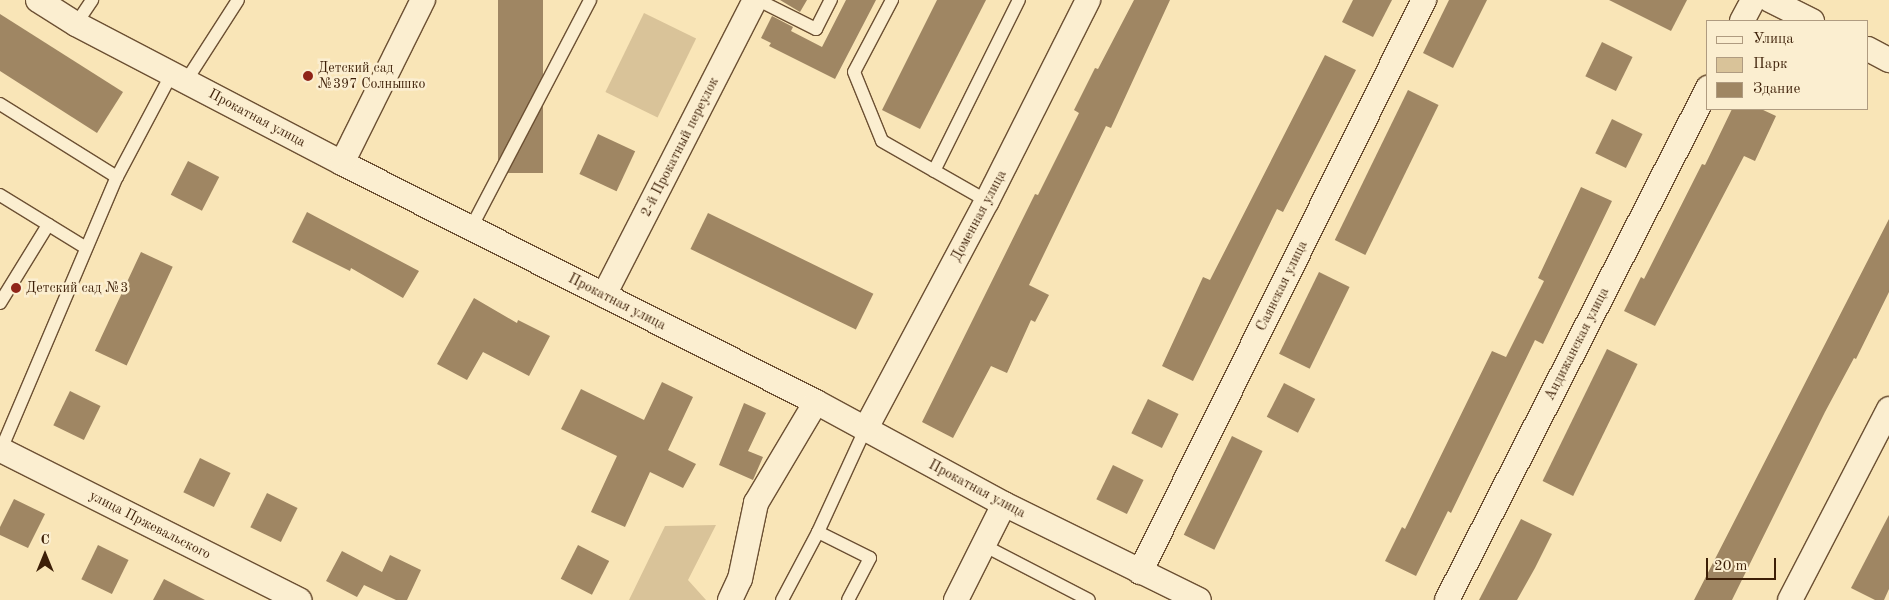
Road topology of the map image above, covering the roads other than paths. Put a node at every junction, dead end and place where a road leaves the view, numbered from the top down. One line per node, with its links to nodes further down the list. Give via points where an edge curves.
1 (38, 0): 16 (street, Прокатная улица)
2 (92, 0): 16 (lane)
3 (238, 0): 19 (lane)
4 (423, 0): 22 (street)
5 (590, 0): 28 (lane)
6 (756, 0): 7 (lane, via 816,29); 30 (street, 2-й Прокатный переулок)
7 (831, 0)
8 (892, 0): 23 (lane, via 854,72 882,141)
9 (1019, 0): 23 (lane)
10 (1088, 0): 26 (street, Доменная улица)
11 (1424, 0): 39 (street, Саянская улица)
12 (1753, 0): 14 (street)
13 (1770, 0): 15 (street)
14 (1743, 20)
15 (1810, 20)
16 (76, 24): 19 (street, Прокатная улица)
17 (1869, 50): 18 (street)
18 (1889, 60)
19 (179, 77): 22 (street, Прокатная улица); 24 (lane)
20 (1706, 92): 47 (street, Андижанская улица)
21 (0, 104): 24 (lane)
22 (342, 163): 28 (street, Прокатная улица)
23 (934, 171): 26 (lane)
24 (118, 177): 29 (lane)
25 (0, 195): 27 (lane)
26 (987, 202): 34 (street, Доменная улица)
27 (48, 225): 29 (lane); 31 (lane)
28 (471, 228): 30 (street, Прокатная улица)
29 (86, 248): 35 (lane)
30 (604, 295): 32 (street, Прокатная улица)
31 (0, 303)
32 (816, 402): 34 (street, Прокатная улица); 42 (street, via 756,503 740,580)
33 (1889, 409): 48 (street)
34 (866, 430): 36 (street, Прокатная улица); 37 (lane)
35 (0, 451): 41 (street, улица Пржевальского)
36 (1004, 504): 38 (street); 39 (street, Прокатная улица)
37 (818, 532): 43 (lane); 44 (lane, via 870,558)
38 (983, 545): 40 (lane); 45 (street)
39 (1140, 572): 46 (street, Прокатная улица)
40 (1086, 599)
41 (299, 600)
42 (730, 600)
43 (782, 600)
44 (848, 600)
45 (956, 600)
46 (1199, 600)
47 (1446, 600)
48 (1790, 600)

